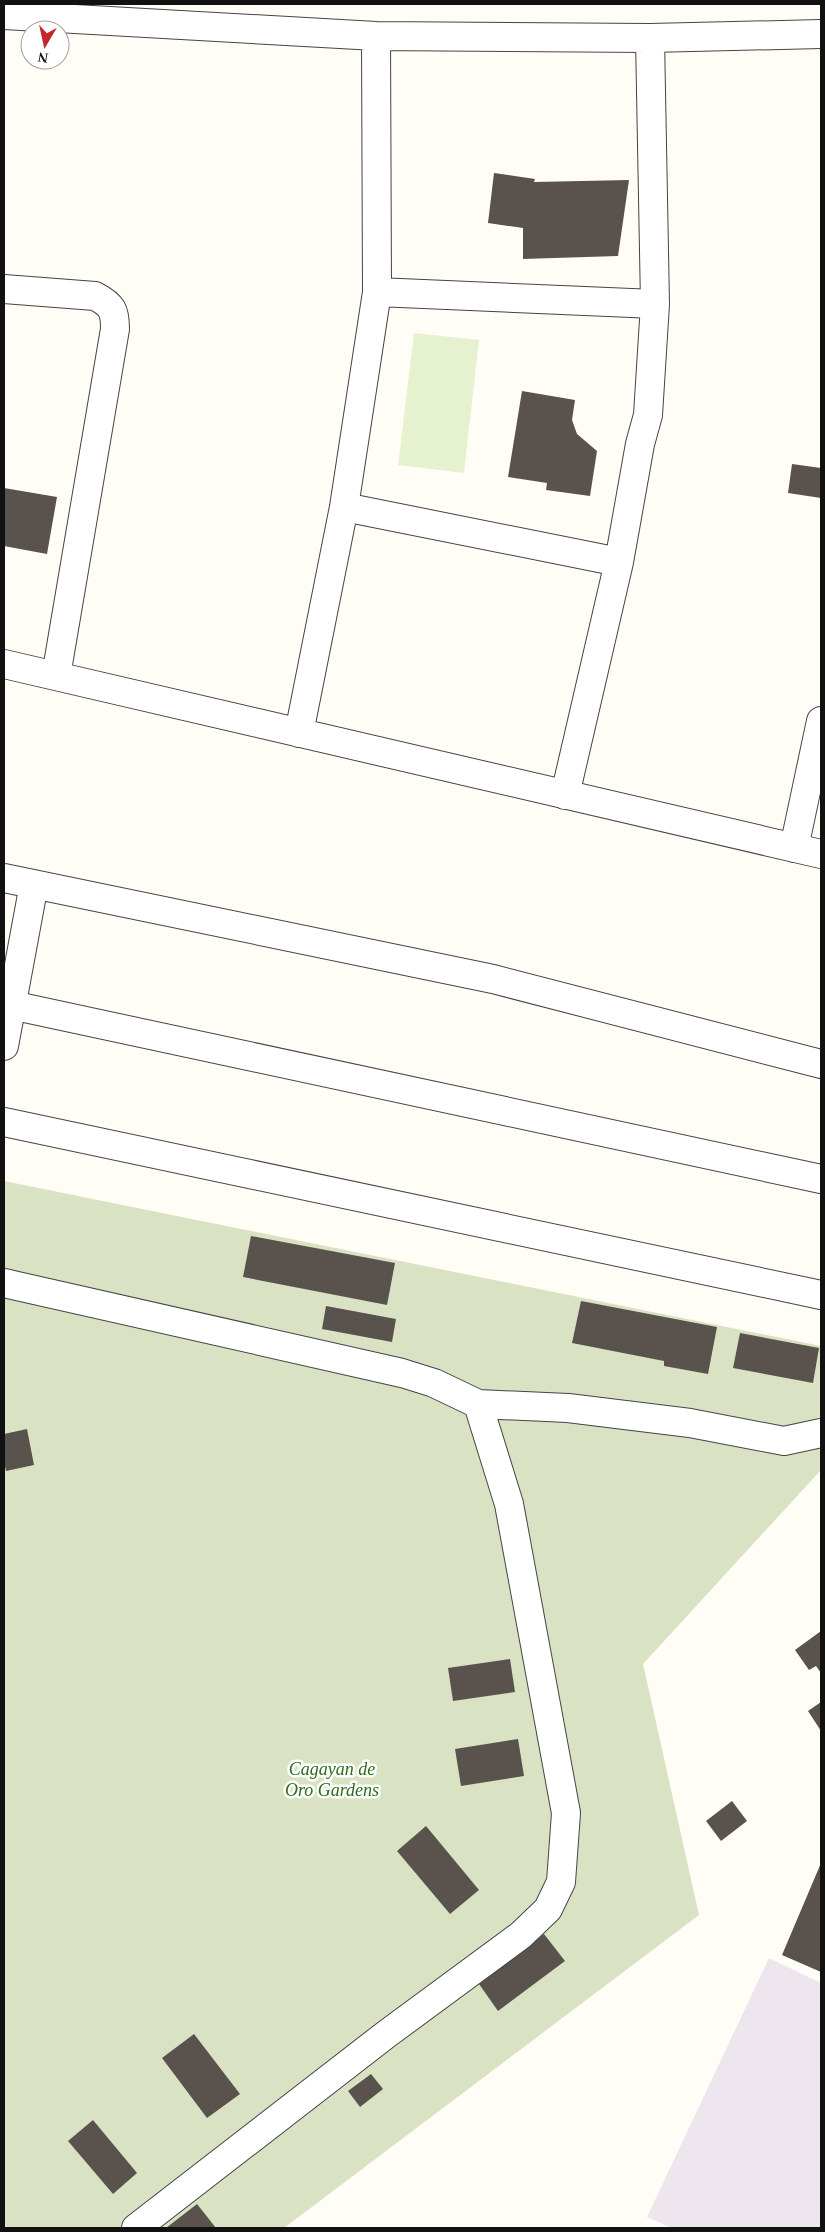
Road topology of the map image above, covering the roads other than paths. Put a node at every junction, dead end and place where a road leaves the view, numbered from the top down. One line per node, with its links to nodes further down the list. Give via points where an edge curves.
1 (4, 15): 3 (street)
2 (821, 34): 4 (street)
3 (376, 36): 4 (street); 6 (street)
4 (650, 38): 7 (street)
5 (4, 289): 11 (street, via 95,296 108,303 115,316)
6 (377, 292): 7 (street); 8 (street)
7 (655, 304): 9 (street, via 648,415)
8 (344, 507): 9 (street); 13 (street)
9 (619, 562): 14 (street)
10 (4, 664): 11 (street)
11 (56, 676): 13 (street)
12 (821, 721): 15 (street)
13 (299, 733): 14 (street)
14 (565, 794): 15 (street)
15 (794, 848): 16 (street)
16 (821, 854)
17 (4, 878): 18 (street)
18 (34, 884): 19 (street); 21 (street, via 493,979)
19 (11, 1005): 20 (street); 23 (street)
20 (4, 1046)
21 (821, 1064)
22 (4, 1122): 25 (street)
23 (821, 1178)
24 (4, 1283): 26 (street, via 402,1373 434,1383)
25 (821, 1295)
26 (478, 1404): 27 (street, via 568,1408 690,1423 784,1441); 28 (street, via 509,1504 566,1813 561,1882 548,1909 521,1935 388,2033)
27 (821, 1434)
28 (136, 2228)

